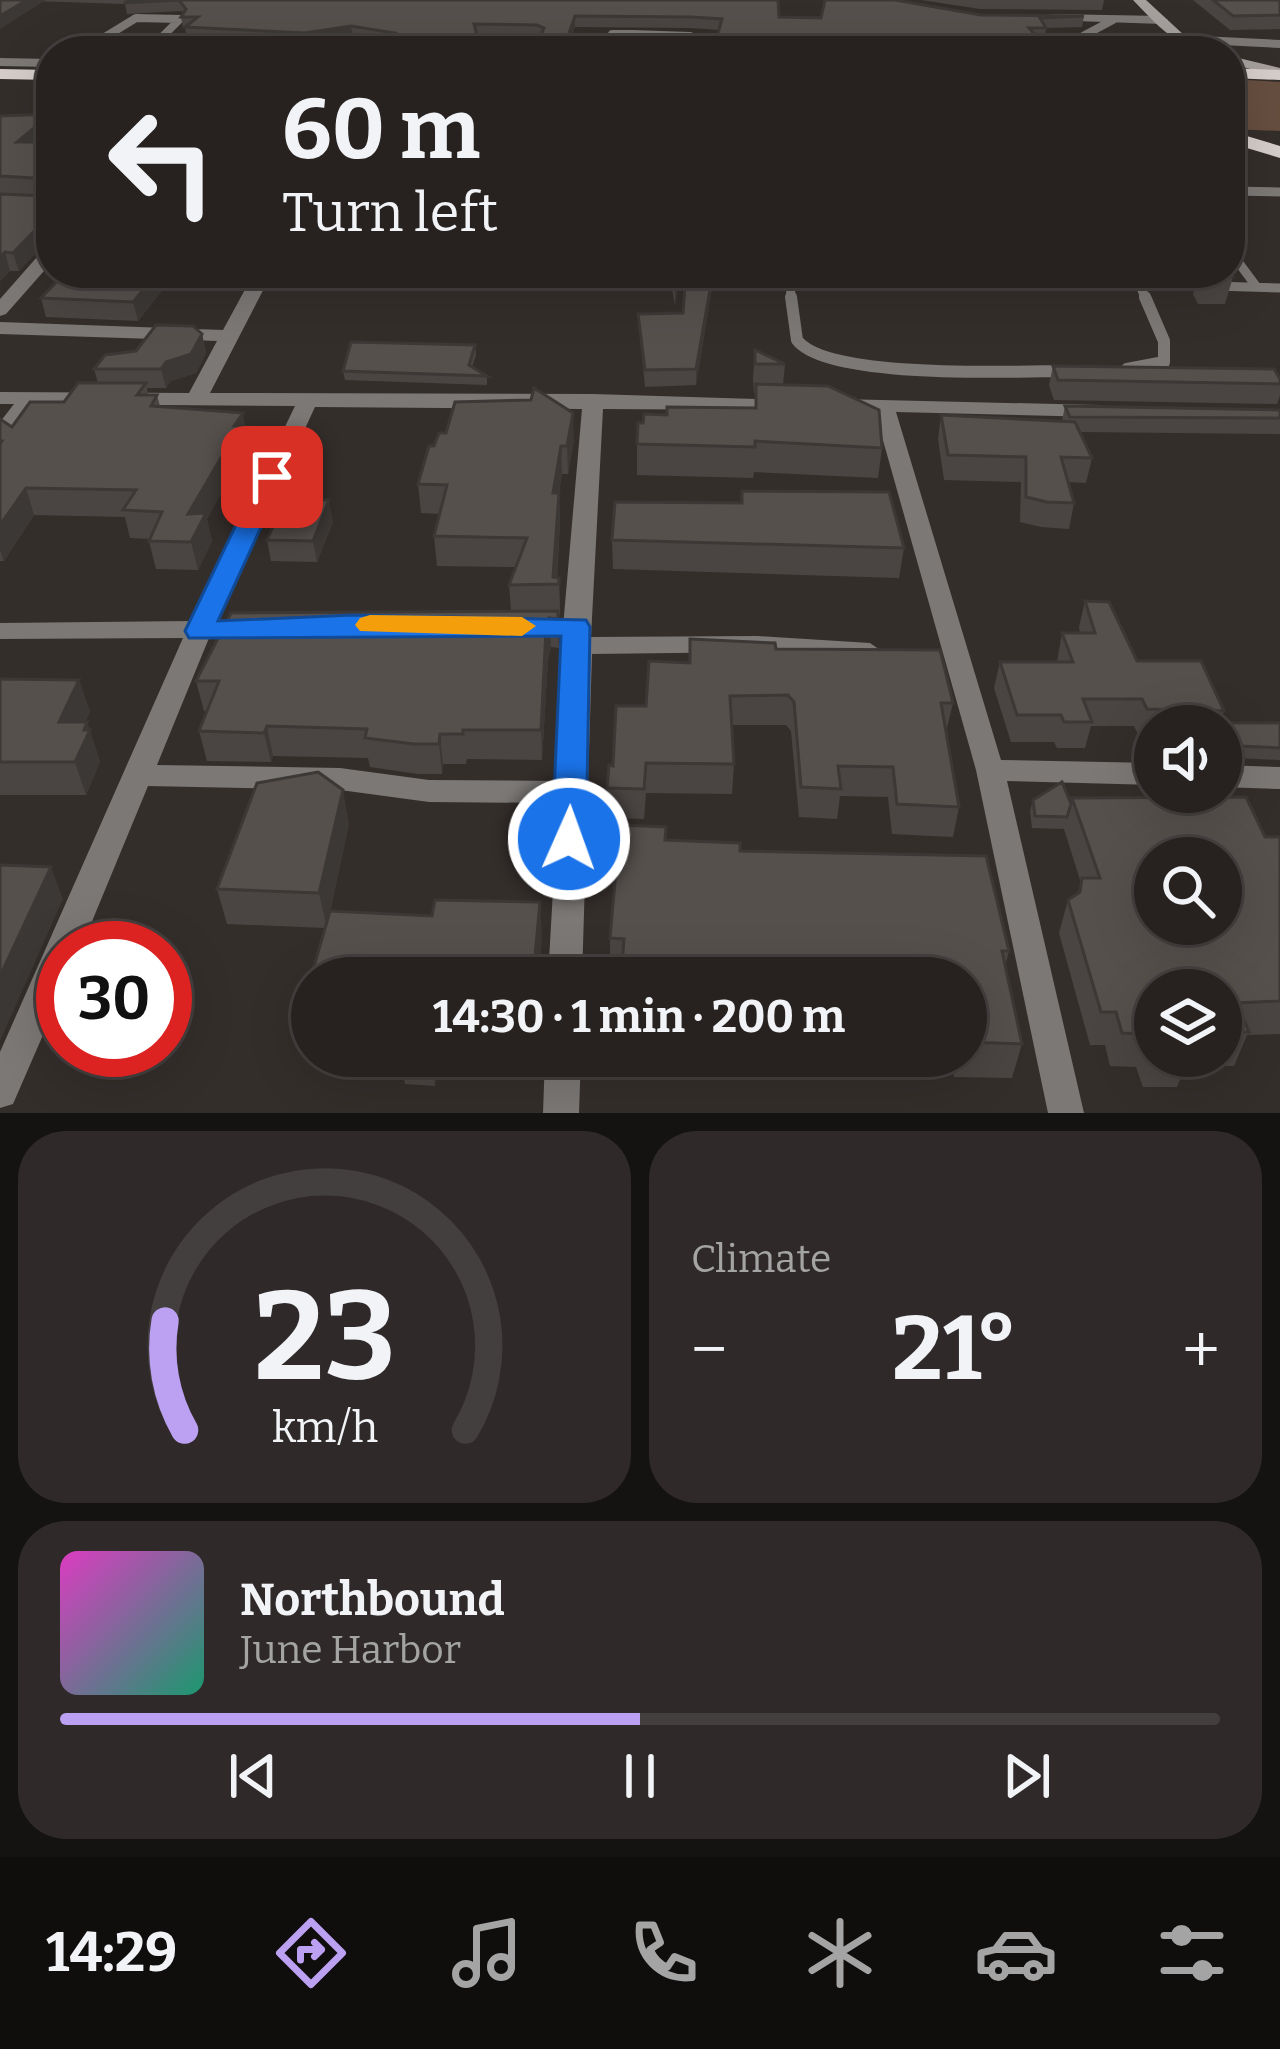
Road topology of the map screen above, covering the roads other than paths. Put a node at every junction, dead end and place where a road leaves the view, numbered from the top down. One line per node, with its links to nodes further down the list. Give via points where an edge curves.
1 (756, 0): 2 (street)
2 (788, 0)
3 (1139, 0): 6 (main road)
4 (1041, 18): 5 (street)
5 (1113, 20): 6 (street); 13 (lane)
6 (1162, 20): 14 (main road)
7 (633, 34): 8 (lane); 11 (lane)
8 (663, 35): 12 (lane)
9 (107, 36): 10 (lane, via 136,18 180,19)
10 (163, 36)
11 (611, 36)
12 (690, 36)
13 (1083, 36)
14 (1173, 36)
15 (1245, 44): 16 (lane)
16 (1280, 44)
17 (0, 62): 18 (lane)
18 (36, 63)
19 (1245, 64): 22 (main road)
20 (1245, 73): 22 (highway)
21 (0, 74): 23 (highway)
22 (1280, 74)
23 (36, 75)
24 (1245, 135): 25 (highway)
25 (1280, 136)
26 (1245, 140): 27 (highway)
27 (1280, 152)
28 (1245, 191): 29 (lane)
29 (1280, 192)
30 (1245, 271): 33 (lane)
31 (36, 272): 38 (street)
32 (1245, 286): 33 (lane)
33 (1256, 286): 37 (lane)
34 (255, 288): 40 (street)
35 (790, 288): 41 (lane, via 801,347 828,362)
36 (1141, 288): 42 (lane, via 1165,341 1163,362)
37 (1280, 288)
38 (0, 310)
39 (0, 328): 40 (street)
40 (228, 336): 45 (street)
41 (1090, 370)
42 (1114, 370)
43 (0, 398): 44 (street)
44 (29, 398): 45 (street); 50 (street)
45 (197, 398): 46 (street)
46 (308, 400): 47 (street); 53 (street)
47 (593, 400): 48 (street); 54 (street)
48 (884, 406): 49 (street); 56 (street, via 943,657)
49 (1117, 411)
50 (0, 436)
51 (287, 627): 53 (street)
52 (0, 631): 53 (street)
53 (199, 631): 58 (street)
54 (569, 633): 55 (street); 61 (street)
55 (888, 653)
56 (990, 770): 57 (street); 68 (street)
57 (1134, 773)
58 (142, 775): 61 (street); 62 (street)
59 (1242, 777): 60 (street)
60 (1280, 778)
61 (570, 792): 63 (street)
62 (77, 921)
63 (566, 957)
64 (36, 1012): 66 (street)
65 (562, 1077): 67 (street)
66 (0, 1092)
67 (561, 1113)
68 (1066, 1113)

